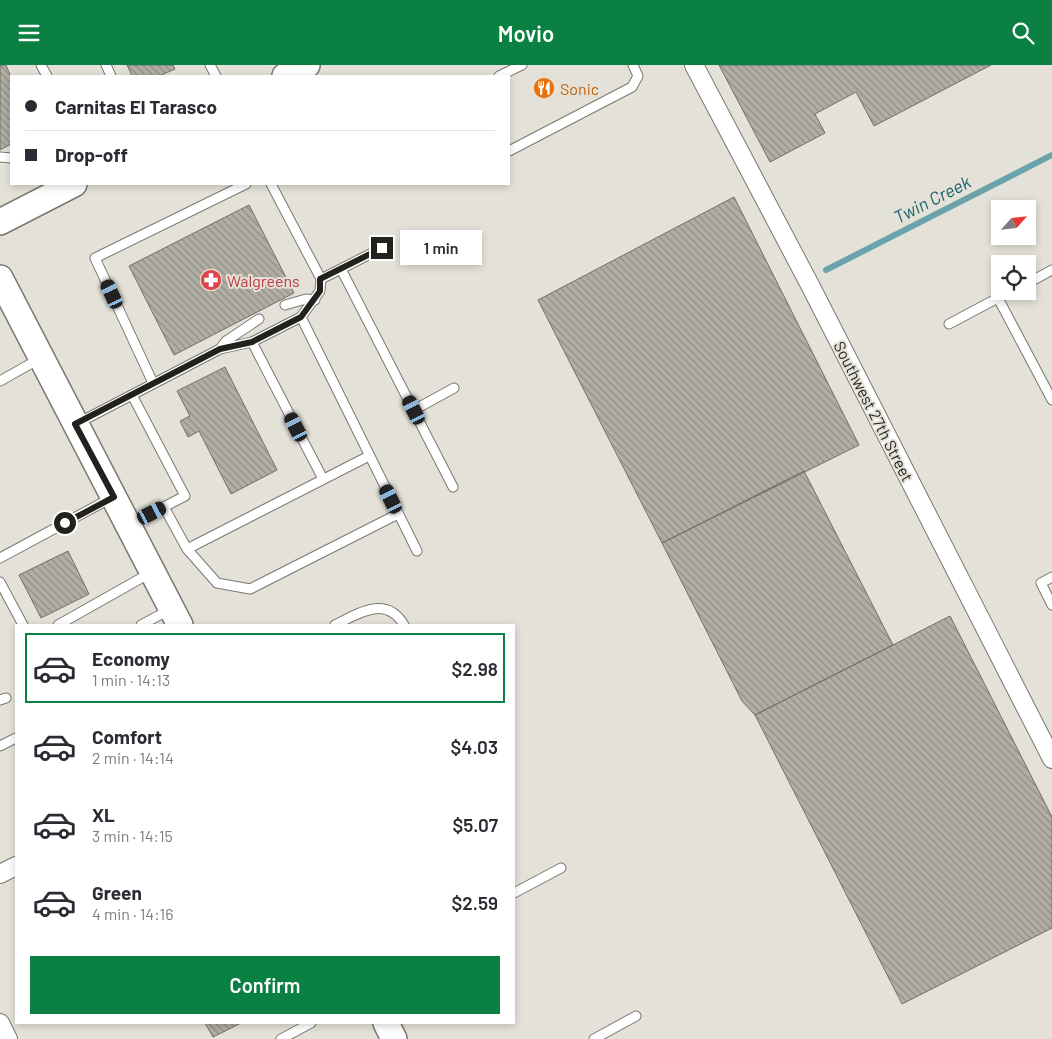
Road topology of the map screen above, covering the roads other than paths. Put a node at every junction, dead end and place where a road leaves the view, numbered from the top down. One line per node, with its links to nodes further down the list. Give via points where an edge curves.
1 (522, 65): 4 (lane)
2 (633, 65): 5 (lane, via 638,76 632,87)
3 (694, 65): 55 (street, Southwest 27th Street)
4 (500, 75)
5 (510, 150)
6 (72, 185): 9 (main road)
7 (244, 185): 27 (lane, via 95,258)
8 (271, 185): 14 (lane)
9 (0, 222)
10 (382, 248): 11 (lane)
11 (341, 269): 14 (lane); 31 (lane)
12 (1052, 270): 15 (lane)
13 (0, 277): 25 (main road)
14 (320, 279): 16 (lane, via 320,291)
15 (1036, 279)
16 (315, 300): 19 (lane); 20 (lane)
17 (994, 300): 22 (lane)
18 (999, 300): 30 (lane)
19 (285, 305)
20 (301, 317): 23 (lane); 33 (lane)
21 (259, 319): 24 (lane, via 226,341)
22 (949, 323)
23 (252, 342): 24 (lane); 34 (lane)
24 (220, 349): 27 (lane)
25 (41, 358): 26 (lane); 32 (main road)
26 (0, 381)
27 (153, 383): 29 (lane)
28 (454, 388): 31 (lane)
29 (132, 395): 32 (lane); 37 (lane, via 185,497)
30 (1052, 400)
31 (414, 410): 35 (lane)
32 (75, 424): 36 (main road)
33 (369, 456): 34 (lane); 38 (lane)
34 (322, 479): 40 (lane)
35 (453, 487)
36 (114, 497): 39 (main road); 42 (lane)
37 (164, 507): 39 (lane); 40 (lane)
38 (398, 514): 40 (lane, via 250,589 217,583); 41 (lane)
39 (128, 525): 43 (main road)
40 (188, 549)
41 (417, 551)
42 (0, 558)
43 (152, 572): 47 (main road); 49 (lane)
44 (1052, 577): 46 (lane, via 1041,583)
45 (0, 582): 48 (lane)
46 (1052, 605)
47 (176, 617): 50 (lane)
48 (22, 624)
49 (60, 624)
50 (145, 624)
51 (337, 624): 52 (lane, via 379,607 392,611)
52 (403, 624)
53 (15, 738): 54 (lane)
54 (0, 746)
55 (1052, 759)
56 (15, 866): 58 (street)
57 (561, 869): 59 (lane)
58 (0, 874)
59 (515, 892)
60 (636, 1016): 67 (lane)
61 (0, 1023): 64 (street)
62 (309, 1024): 65 (lane)
63 (386, 1024): 66 (main road)
64 (8, 1039)
65 (281, 1039)
66 (394, 1039)
67 (594, 1039)

